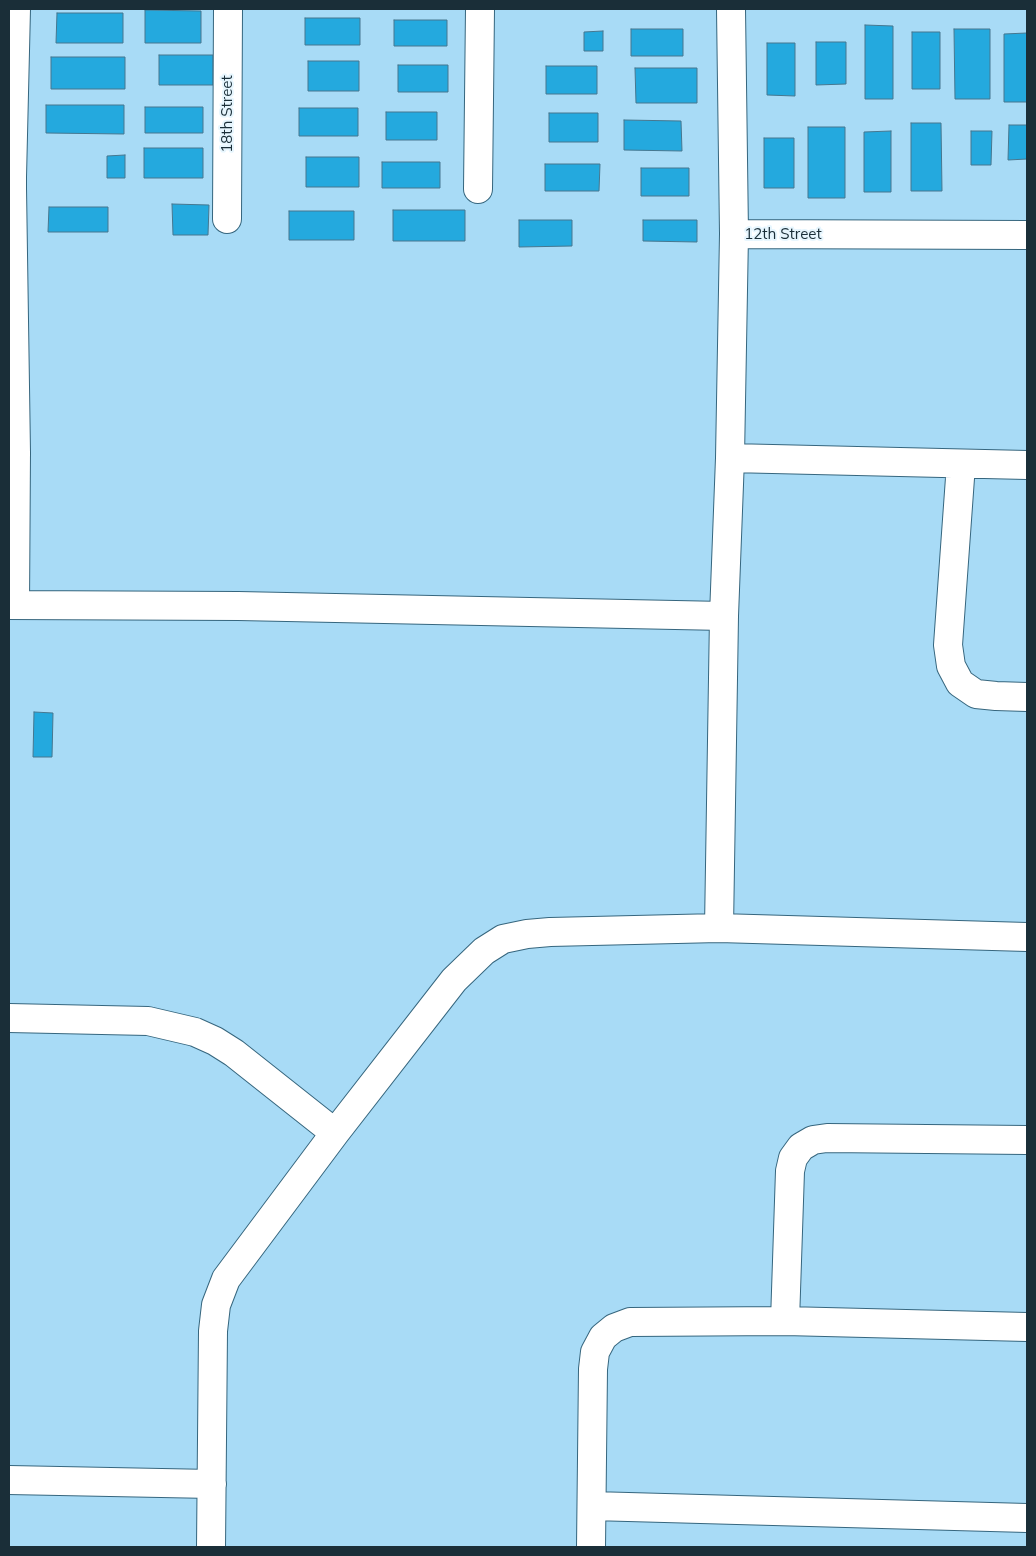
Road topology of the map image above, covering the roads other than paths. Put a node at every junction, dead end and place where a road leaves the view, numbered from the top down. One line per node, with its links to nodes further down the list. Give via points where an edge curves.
1 (16, 9): 6 (street)
2 (228, 9): 7 (street, 18th Street)
3 (480, 9): 5 (street)
4 (731, 9): 8 (street, 12th Street)
5 (478, 189)
6 (10, 191): 10 (street)
7 (227, 219)
8 (734, 234): 9 (street, 12th Street); 11 (street)
9 (1027, 235)
10 (12, 453): 14 (street)
11 (730, 458): 12 (street); 15 (street)
12 (961, 464): 13 (street); 16 (street, via 948,645 951,666 960,683 976,694)
13 (1027, 465)
14 (12, 605): 15 (street)
15 (724, 616): 17 (street)
16 (1027, 697)
17 (719, 928): 18 (street); 20 (street, via 550,932 503,939 484,951 454,980)
18 (1027, 937)
19 (9, 1018): 20 (street, via 148,1021 195,1032 234,1053)
20 (335, 1133): 25 (street, via 226,1279 216,1305 212,1340)
21 (1027, 1140): 22 (street, via 828,1138 814,1140 801,1147 793,1158 790,1171)
22 (785, 1321): 23 (street); 26 (street, via 630,1322 614,1328 603,1337 595,1352 593,1369)
23 (1027, 1327)
24 (9, 1480): 25 (street)
25 (212, 1484): 28 (street)
26 (592, 1506): 27 (street); 29 (street)
27 (1027, 1518)
28 (211, 1547)
29 (591, 1547)

